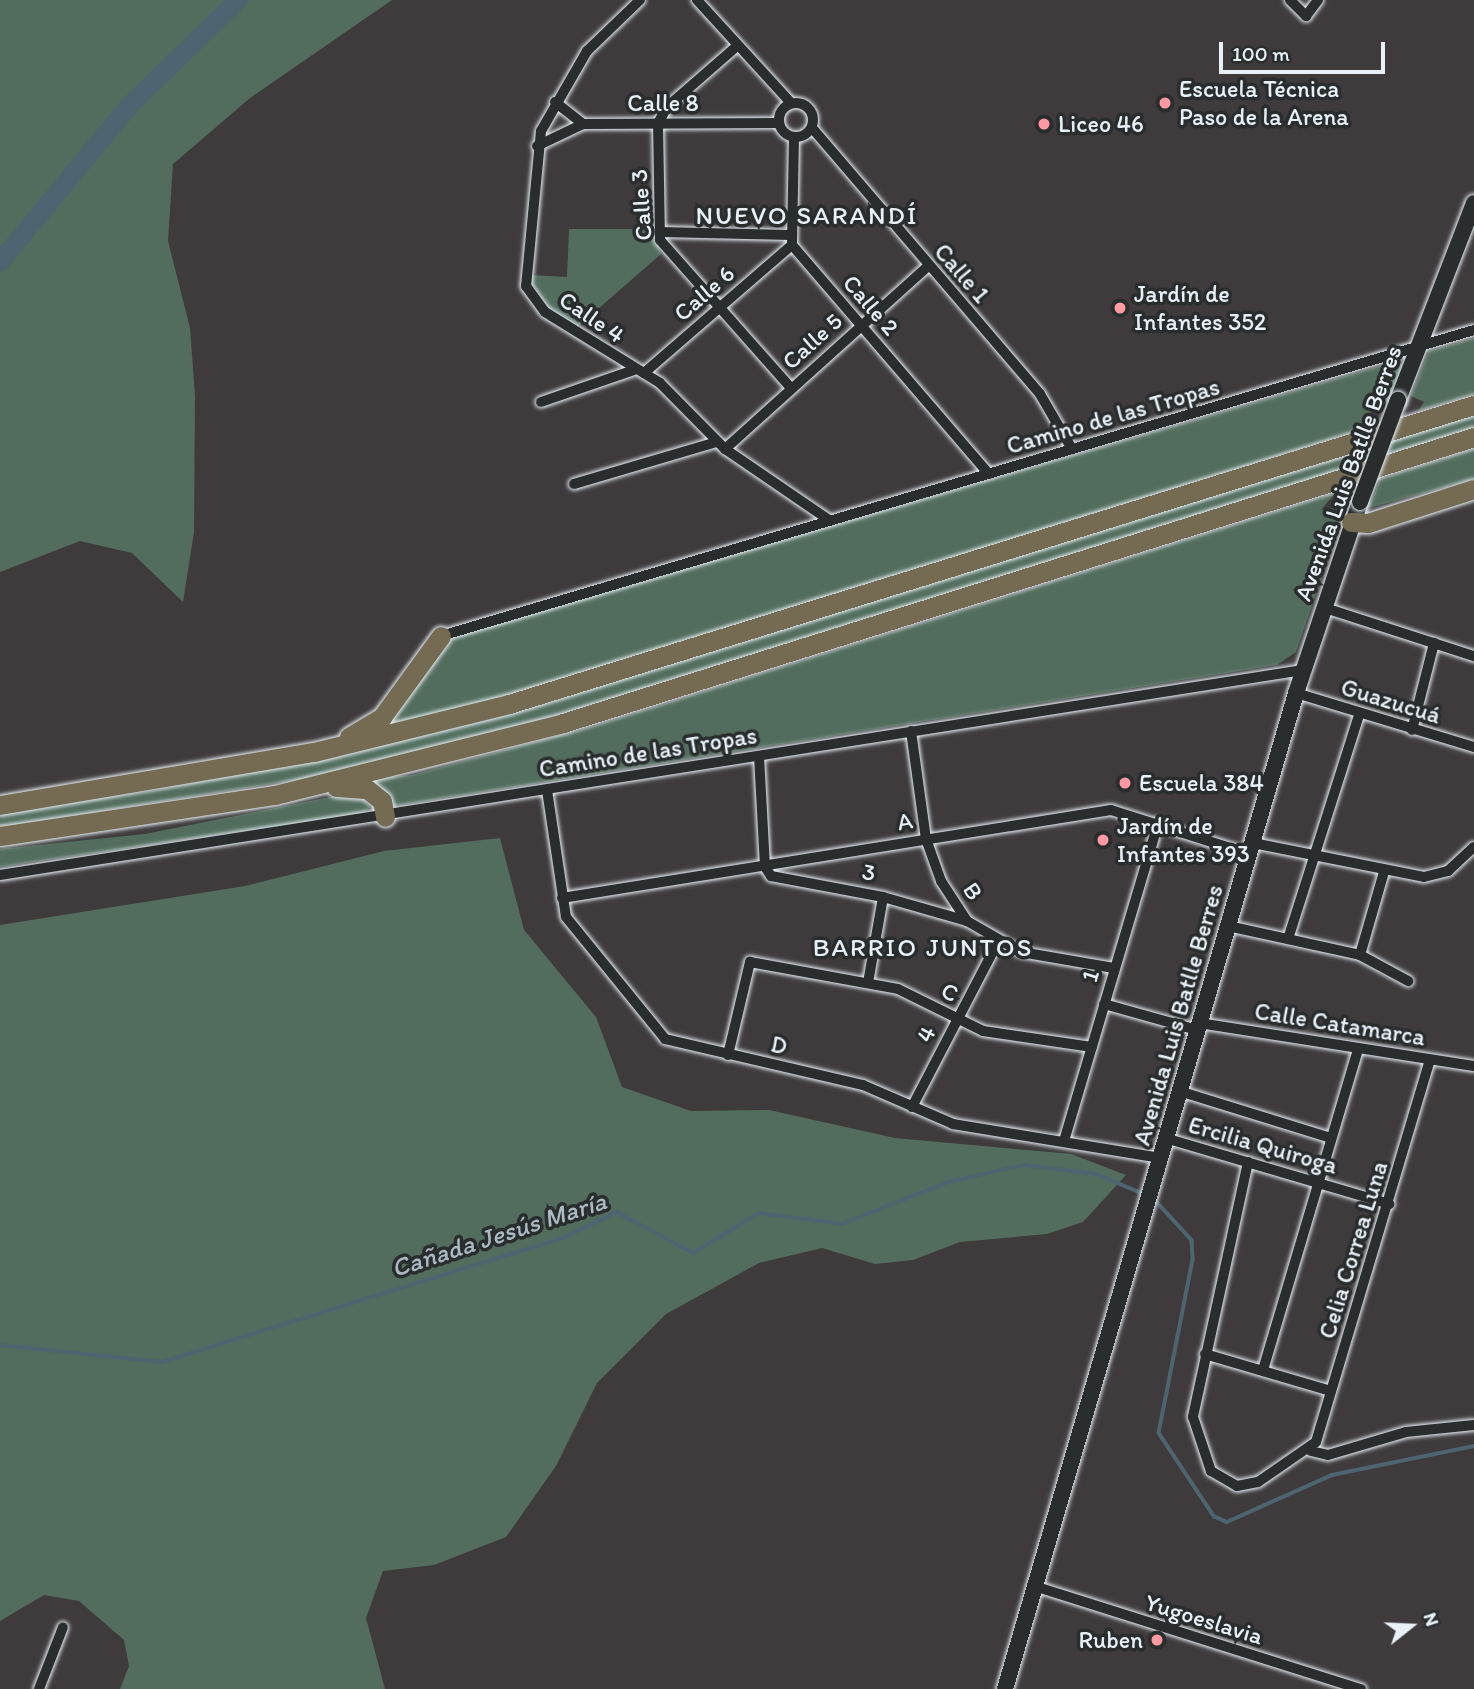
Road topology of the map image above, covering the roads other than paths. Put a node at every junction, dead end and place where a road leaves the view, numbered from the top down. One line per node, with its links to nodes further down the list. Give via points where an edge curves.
1 (640, 0): 6 (street, Calle 4, via 587,51)
2 (697, 0): 5 (street)
3 (1290, 0): 4 (street, via 1306,16)
4 (1318, 0)
5 (737, 46): 7 (street); 8 (street, via 667,107)
6 (555, 102): 10 (street); 13 (street, Calle 4)
7 (791, 103): 9 (street); 11 (street, Calle 1, via 812,113)
8 (658, 123): 9 (street, Calle 8); 10 (street, Calle 8); 15 (street, Calle 3)
9 (778, 123): 12 (street)
10 (583, 124): 13 (street)
11 (813, 129): 12 (street); 17 (street, Calle 1)
12 (794, 137): 16 (street)
13 (537, 146): 22 (street, Calle 4, via 527,286 545,313)
14 (1474, 203): 21 (main road, Avenida Luis Batlle Berres)
15 (660, 232): 16 (street); 18 (street, Calle 3, via 662,246)
16 (791, 240): 18 (street, Calle 6); 19 (street, Calle 2)
17 (928, 266): 19 (street, Calle 5); 28 (street, Calle 1, via 1040,394)
18 (721, 306): 22 (street, Calle 6); 23 (street, Calle 3)
19 (861, 326): 23 (street, Calle 5); 29 (street, Calle 2)
20 (1474, 330): 21 (street, Camino de las Tropas)
21 (1419, 346): 28 (street, Camino de las Tropas); 33 (main road, Avenida Luis Batlle Berres, bridge)
22 (639, 372): 24 (street, Calle 6); 27 (street, Calle 4)
23 (791, 388): 27 (street, Calle 5)
24 (541, 401)
25 (1474, 405): 44 (highway, via 686,653)
26 (1474, 437): 46 (highway, via 695,684)
27 (721, 446): 30 (street, Calle 5); 32 (street, Calle 4)
28 (1072, 449): 29 (street, Camino de las Tropas)
29 (989, 474): 32 (street, Camino de las Tropas)
30 (574, 484)
31 (1474, 489): 33 (highway, via 1368,523)
32 (829, 520): 35 (street, Camino de las Tropas)
33 (1352, 522): 34 (main road, Avenida Luis Batlle Berres)
34 (1322, 607): 36 (street); 38 (main road, Avenida Luis Batlle Berres)
35 (441, 636): 44 (highway, via 382,717)
36 (1434, 643): 37 (street); 41 (street)
37 (1474, 656)
38 (1303, 670): 39 (main road, Avenida Luis Batlle Berres); 42 (street, Camino de las Tropas)
39 (1296, 693): 40 (street, Guazucuá); 54 (main road, Avenida Luis Batlle Berres)
40 (1359, 715): 41 (street, Guazucuá); 55 (street)
41 (1412, 730): 43 (street, Guazucuá)
42 (911, 731): 45 (street, Camino de las Tropas); 52 (street, B)
43 (1474, 747)
44 (314, 752): 48 (highway)
45 (759, 756): 47 (street, Camino de las Tropas); 56 (street)
46 (300, 789): 49 (highway, via 368,789 382,801); 51 (highway)
47 (547, 790): 49 (street, Camino de las Tropas); 60 (street, D)
48 (0, 805)
49 (386, 817): 58 (street, Camino de las Tropas)
50 (1157, 823): 52 (street, A, via 1111,810); 54 (street, A); 66 (street, 1)
51 (0, 835)
52 (926, 839): 56 (street, A); 61 (street, B, via 941,881)
53 (1474, 847): 57 (street, A, via 1441,874)
54 (1251, 848): 55 (street, A); 62 (main road, Avenida Luis Batlle Berres)
55 (1317, 856): 57 (street, A); 63 (street)
56 (765, 867): 59 (street, 3, via 771,876); 60 (street, A)
57 (1384, 872): 65 (street)
58 (0, 875)
59 (883, 897): 61 (street, 3); 68 (street)
60 (562, 898): 74 (street, D, via 576,931 658,1033)
61 (967, 921): 64 (street, B)
62 (1228, 926): 63 (street); 71 (main road, Avenida Luis Batlle Berres)
63 (1288, 939): 65 (street)
64 (998, 942): 66 (street, B, via 1043,959); 70 (street, 4)
65 (1360, 955): 67 (street)
66 (1114, 968): 69 (street, 1)
67 (1408, 981)
68 (868, 983): 70 (street, C, via 898,989); 74 (street, C, via 750,961)
69 (1104, 1004): 71 (street, Calle Catamarca); 72 (street, 1)
70 (957, 1019): 72 (street, C, via 983,1031); 78 (street, 4)
71 (1198, 1026): 73 (street, Calle Catamarca); 77 (main road, Avenida Luis Batlle Berres)
72 (1092, 1047): 81 (street, 1)
73 (1358, 1049): 75 (street, Calle Catamarca); 80 (street)
74 (728, 1055): 78 (street, D, via 863,1085)
75 (1430, 1060): 76 (street, Calle Catamarca); 85 (street, Celia Correa Luna)
76 (1474, 1066)
77 (1179, 1091): 79 (main road, Avenida Luis Batlle Berres); 80 (street)
78 (912, 1107): 81 (street, D, via 953,1124)
79 (1165, 1138): 82 (main road, Avenida Luis Batlle Berres); 83 (street, Ercilia Quiroga)
80 (1331, 1138): 84 (street)
81 (1064, 1140): 82 (street, D)
82 (1160, 1158): 91 (main road, Avenida Luis Batlle Berres)
83 (1248, 1162): 84 (street, Ercilia Quiroga); 86 (street)
84 (1318, 1182): 85 (street, Ercilia Quiroga); 87 (street)
85 (1389, 1204): 88 (street, Celia Correa Luna)
86 (1205, 1354): 87 (street); 90 (street, via 1193,1428 1217,1478 1253,1484)
87 (1263, 1370): 88 (street)
88 (1331, 1391): 90 (street, Celia Correa Luna)
89 (1474, 1424): 90 (street, via 1406,1432 1328,1455)
90 (1311, 1451)
91 (1034, 1586): 93 (street, Yugoeslavia); 95 (main road, Avenida Luis Batlle Berres)
92 (62, 1627): 94 (street)
93 (1321, 1677): 96 (street); 97 (street, Yugoeslavia)
94 (40, 1685)
95 (1004, 1689)
96 (1317, 1689)
97 (1362, 1689)

